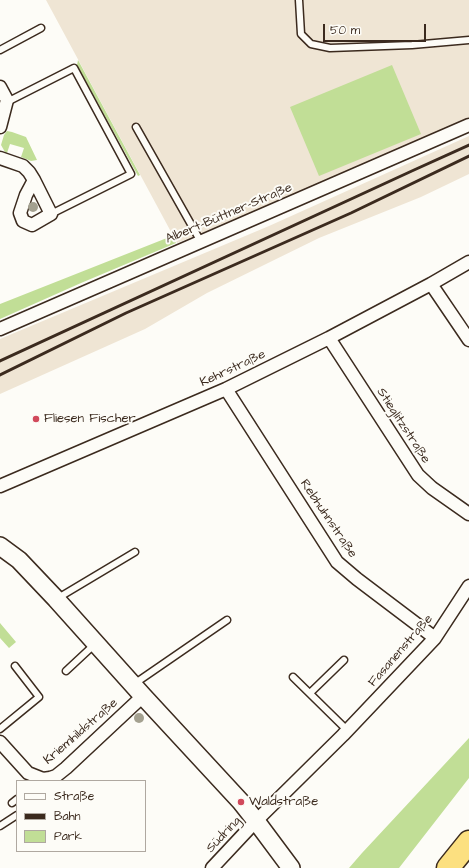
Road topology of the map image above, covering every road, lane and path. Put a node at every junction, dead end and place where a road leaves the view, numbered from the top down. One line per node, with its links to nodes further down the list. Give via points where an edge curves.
1 (300, 0): 3 (lane, via 302,34 311,44 330,48)
2 (41, 28): 4 (lane)
3 (469, 40)
4 (0, 50)
5 (0, 87): 6 (street)
6 (7, 102): 8 (street); 12 (lane, via 74,68 131,174)
7 (469, 126): 13 (street, Albert-Büttner-Straße)
8 (0, 127)
9 (136, 127): 13 (lane)
10 (0, 158): 11 (street, via 23,166)
11 (34, 180): 12 (street); 12 (street, via 20,213 23,221 32,225)
12 (51, 214)
13 (201, 242): 16 (street, Albert-Büttner-Straße)
14 (469, 262): 15 (street, Kehrstraße)
15 (431, 284): 17 (street, Kehrstraße); 18 (street)
16 (0, 328)
17 (330, 338): 19 (street, Kehrstraße); 21 (street, Stieglitzstraße, via 418,475)
18 (469, 340)
19 (226, 388): 20 (street, Kehrstraße); 27 (street, Rebhuhnstraße, via 337,562)
20 (0, 486)
21 (469, 514)
22 (2, 544): 25 (street)
23 (135, 552): 25 (lane)
24 (469, 586): 27 (street, Fasanenstraße)
25 (56, 599): 28 (street)
26 (227, 620): 33 (lane)
27 (435, 638): 36 (street, Fasanenstraße)
28 (96, 643): 31 (lane); 33 (street)
29 (344, 660): 34 (lane)
30 (15, 666): 35 (lane, via 40,697)
31 (66, 671)
32 (293, 677): 34 (lane)
33 (138, 690): 39 (street, Kriemhildstraße, via 66,768); 41 (street)
34 (310, 693): 36 (lane)
35 (0, 729)
36 (348, 731): 41 (street, Fasanenstraße)
37 (0, 742): 38 (street, Kriemhildstraße, via 28,773)
38 (37, 779): 39 (street, Kriemhildstraße)
39 (50, 780)
40 (16, 816): 42 (lane)
41 (256, 821): 44 (street, Südring); 45 (street)
42 (0, 826)
43 (469, 842): 46 (highway)
44 (212, 868)
45 (291, 868)
46 (448, 868)

